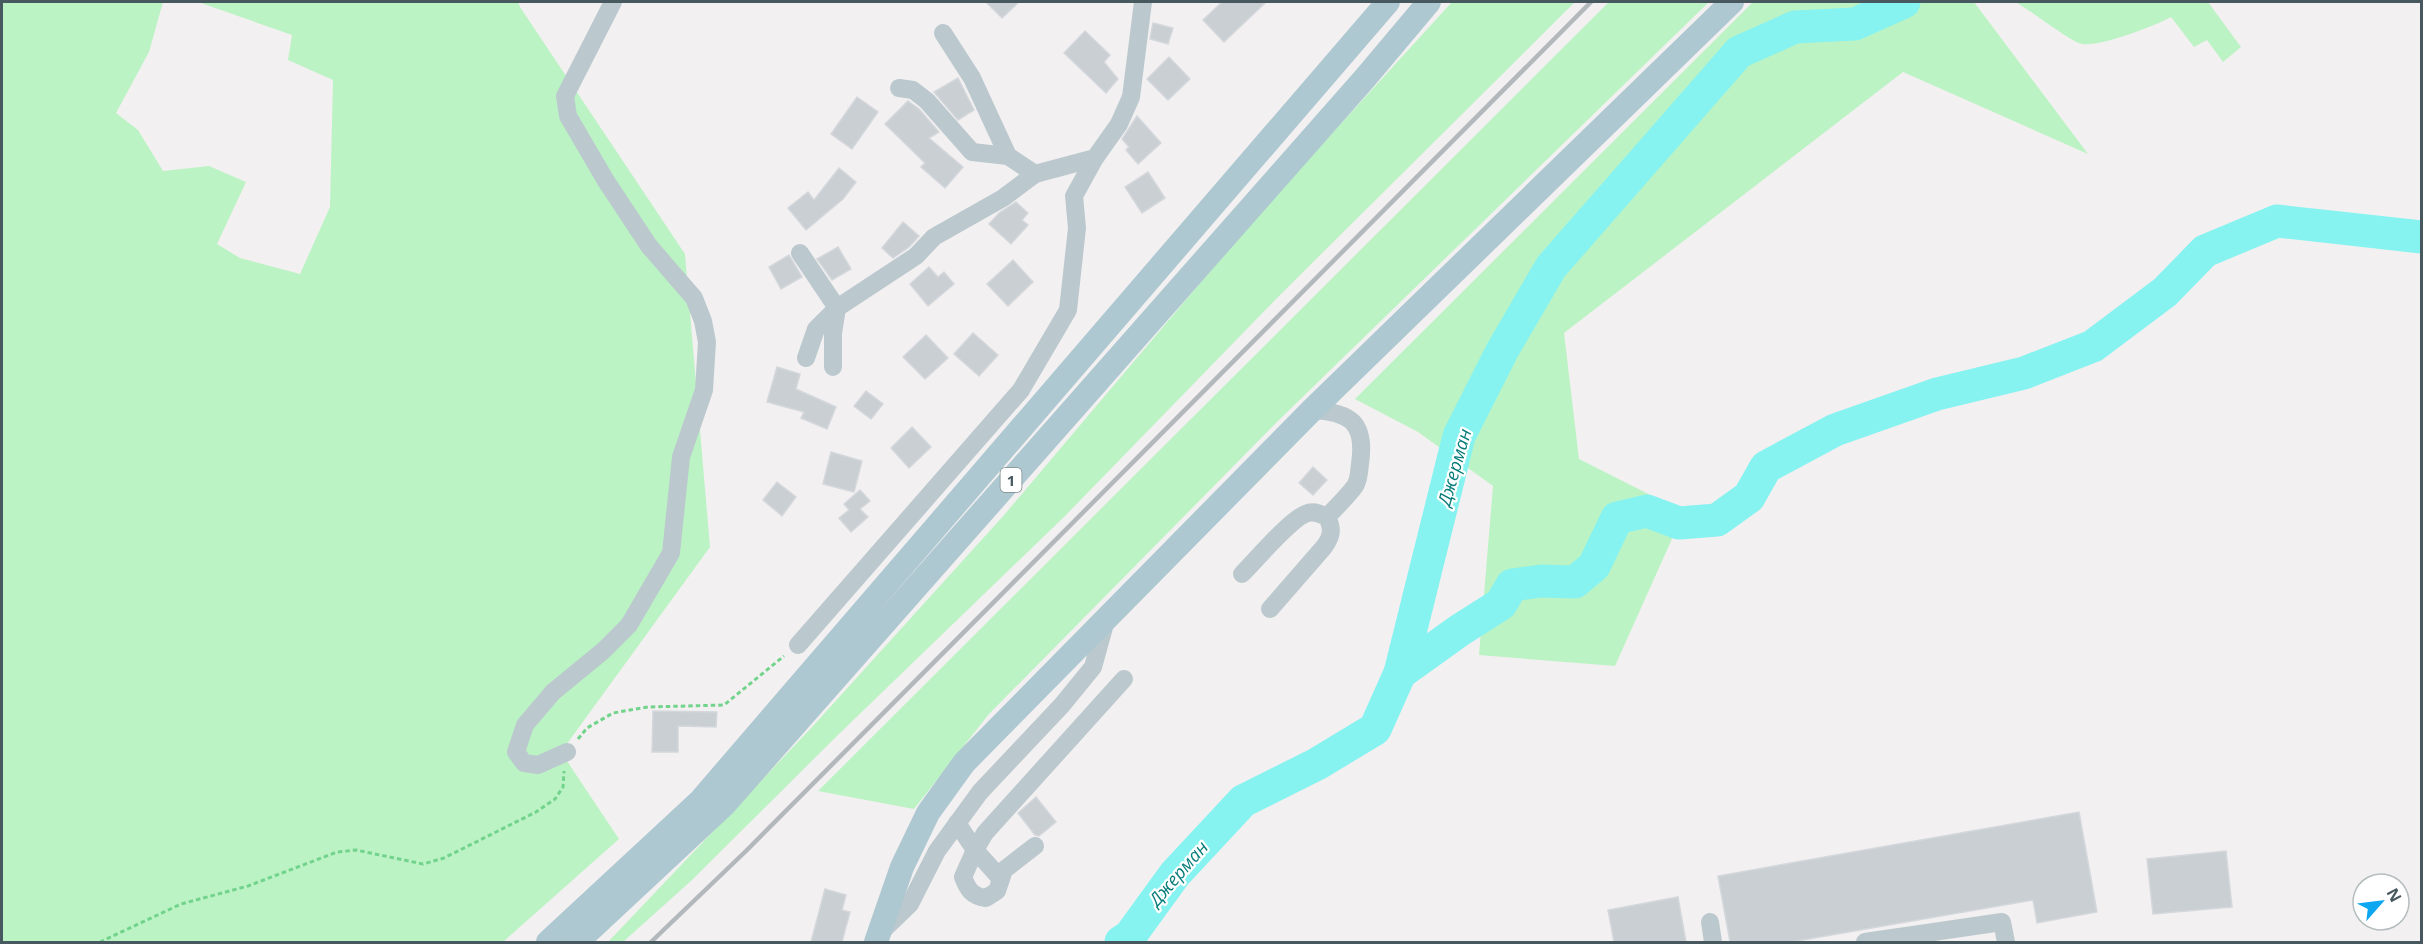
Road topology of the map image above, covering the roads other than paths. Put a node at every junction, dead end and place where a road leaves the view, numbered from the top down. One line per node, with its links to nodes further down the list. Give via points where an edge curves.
1 (613, 2): 24 (street, via 565,96 568,116 649,246 694,298 707,342 704,390 681,457 671,553 629,625 553,692 525,725 516,752 524,763 538,765)
2 (1143, 2): 11 (street, via 1131,98 1119,124)
3 (1388, 2): 31 (main road, 1, via 700,801)
4 (1429, 2): 32 (main road, 1, via 724,805)
5 (1732, 2): 17 (main road)
6 (943, 33): 10 (street, via 972,78)
7 (899, 88): 9 (street, via 913,90 927,100)
8 (945, 141): 9 (street)
9 (972, 152): 10 (street)
10 (1008, 156): 12 (street)
11 (1095, 158): 12 (street); 22 (street, via 1074,196 1077,228 1068,310 1021,390)
12 (1035, 174): 14 (street, via 1003,198 934,237 916,256)
13 (800, 253): 14 (street)
14 (837, 308): 15 (street, via 816,329); 16 (street)
15 (806, 358)
16 (833, 367)
17 (1312, 410): 18 (street, via 1344,416 1356,425 1363,446 1357,484); 21 (main road)
18 (1327, 517): 19 (street, via 1308,513 1296,520); 20 (street, via 1331,538)
19 (1242, 574)
20 (1270, 609)
21 (1107, 616): 25 (street, via 1093,667 980,792); 30 (main road, via 964,763 928,813 902,867)
22 (798, 645)
23 (1124, 679): 27 (street)
24 (567, 752)
25 (957, 824): 27 (street); 30 (street, via 937,852 910,904)
26 (1035, 846): 28 (street, via 1005,870)
27 (975, 850): 28 (street); 28 (street, via 963,877 975,897 986,898 997,891)
28 (1001, 879)
29 (1710, 922): 33 (street)
30 (877, 939)
31 (548, 942)
32 (577, 942)
33 (1713, 942)
34 (1865, 942): 35 (street, via 2002,922)
35 (2006, 942)

